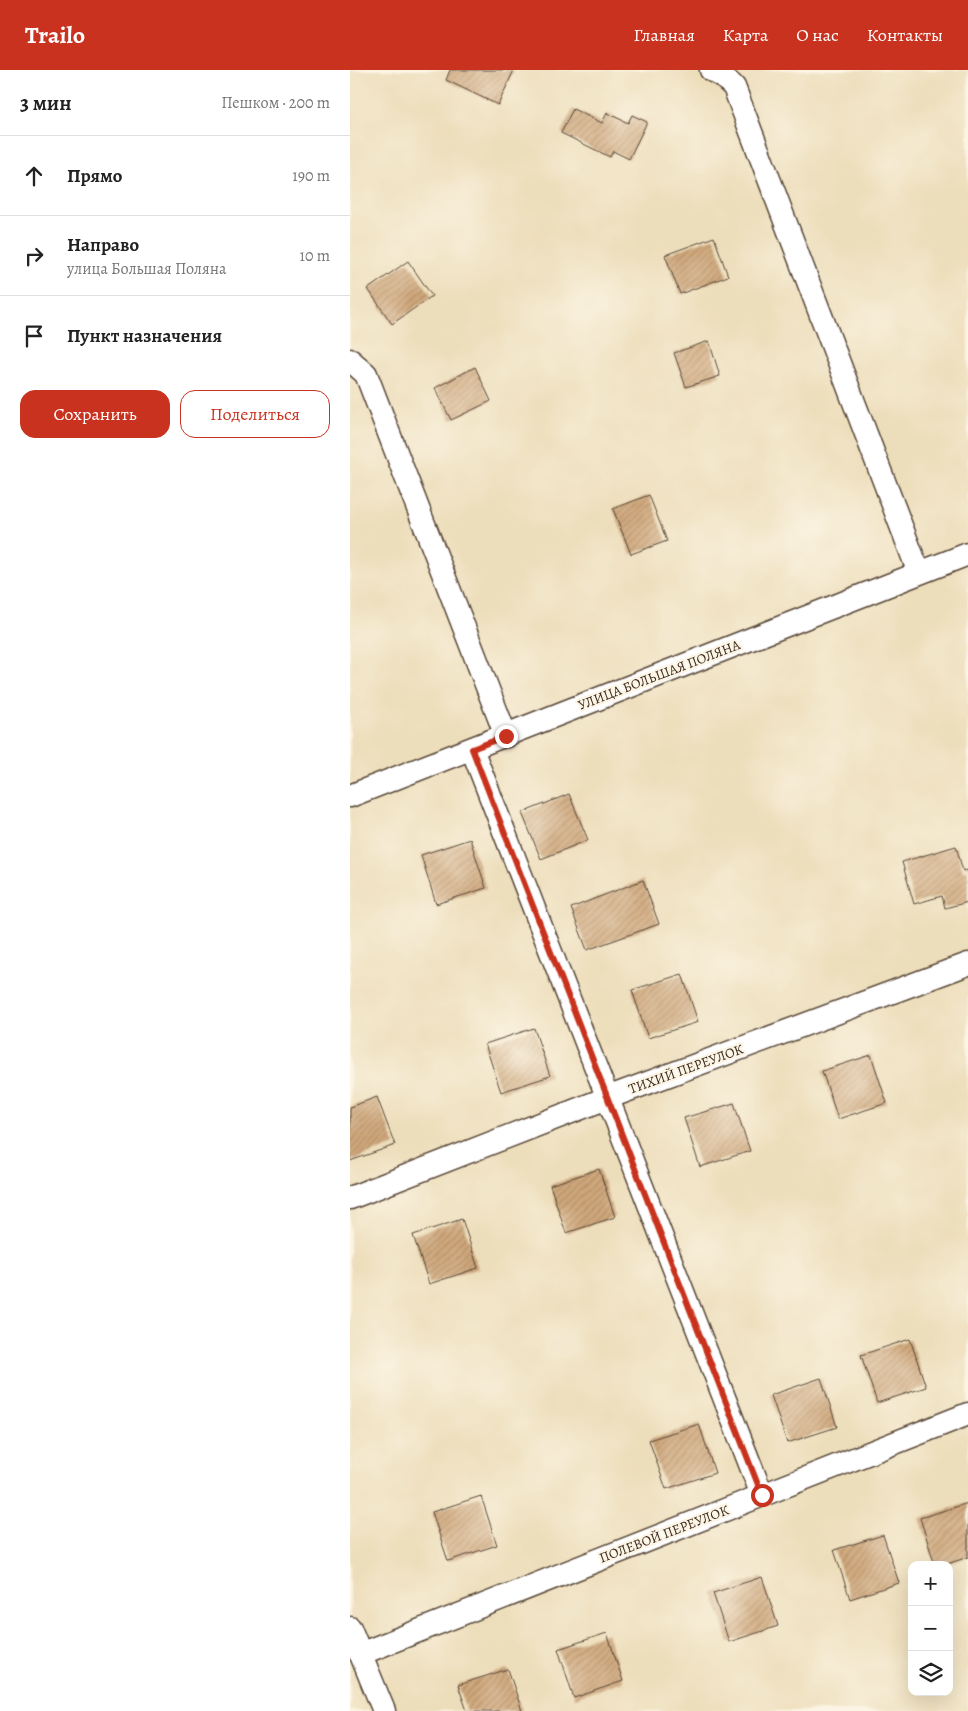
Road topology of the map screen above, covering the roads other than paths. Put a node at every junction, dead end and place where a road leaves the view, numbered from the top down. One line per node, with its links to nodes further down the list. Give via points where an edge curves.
1 (711, 70): 4 (street, via 734,86)
2 (350, 360): 5 (street, via 366,374)
3 (968, 554): 4 (street, УЛИЦА БОЛЬШАЯ ПОЛЯНА)
4 (919, 573): 5 (street, УЛИЦА БОЛЬШАЯ ПОЛЯНА)
5 (506, 736): 6 (street, УЛИЦА БОЛЬШАЯ ПОЛЯНА)
6 (472, 749): 7 (street, УЛИЦА БОЛЬШАЯ ПОЛЯНА); 9 (street)
7 (350, 796)
8 (968, 964): 9 (street, ТИХИЙ ПЕРЕУЛОК)
9 (607, 1098): 10 (street, ТИХИЙ ПЕРЕУЛОК); 12 (street)
10 (350, 1198)
11 (968, 1414): 12 (street, ПОЛЕВОЙ ПЕРЕУЛОК)
12 (762, 1495): 14 (street, ПОЛЕВОЙ ПЕРЕУЛОК)
13 (350, 1628): 14 (street)
14 (360, 1654): 15 (street)
15 (384, 1711)

